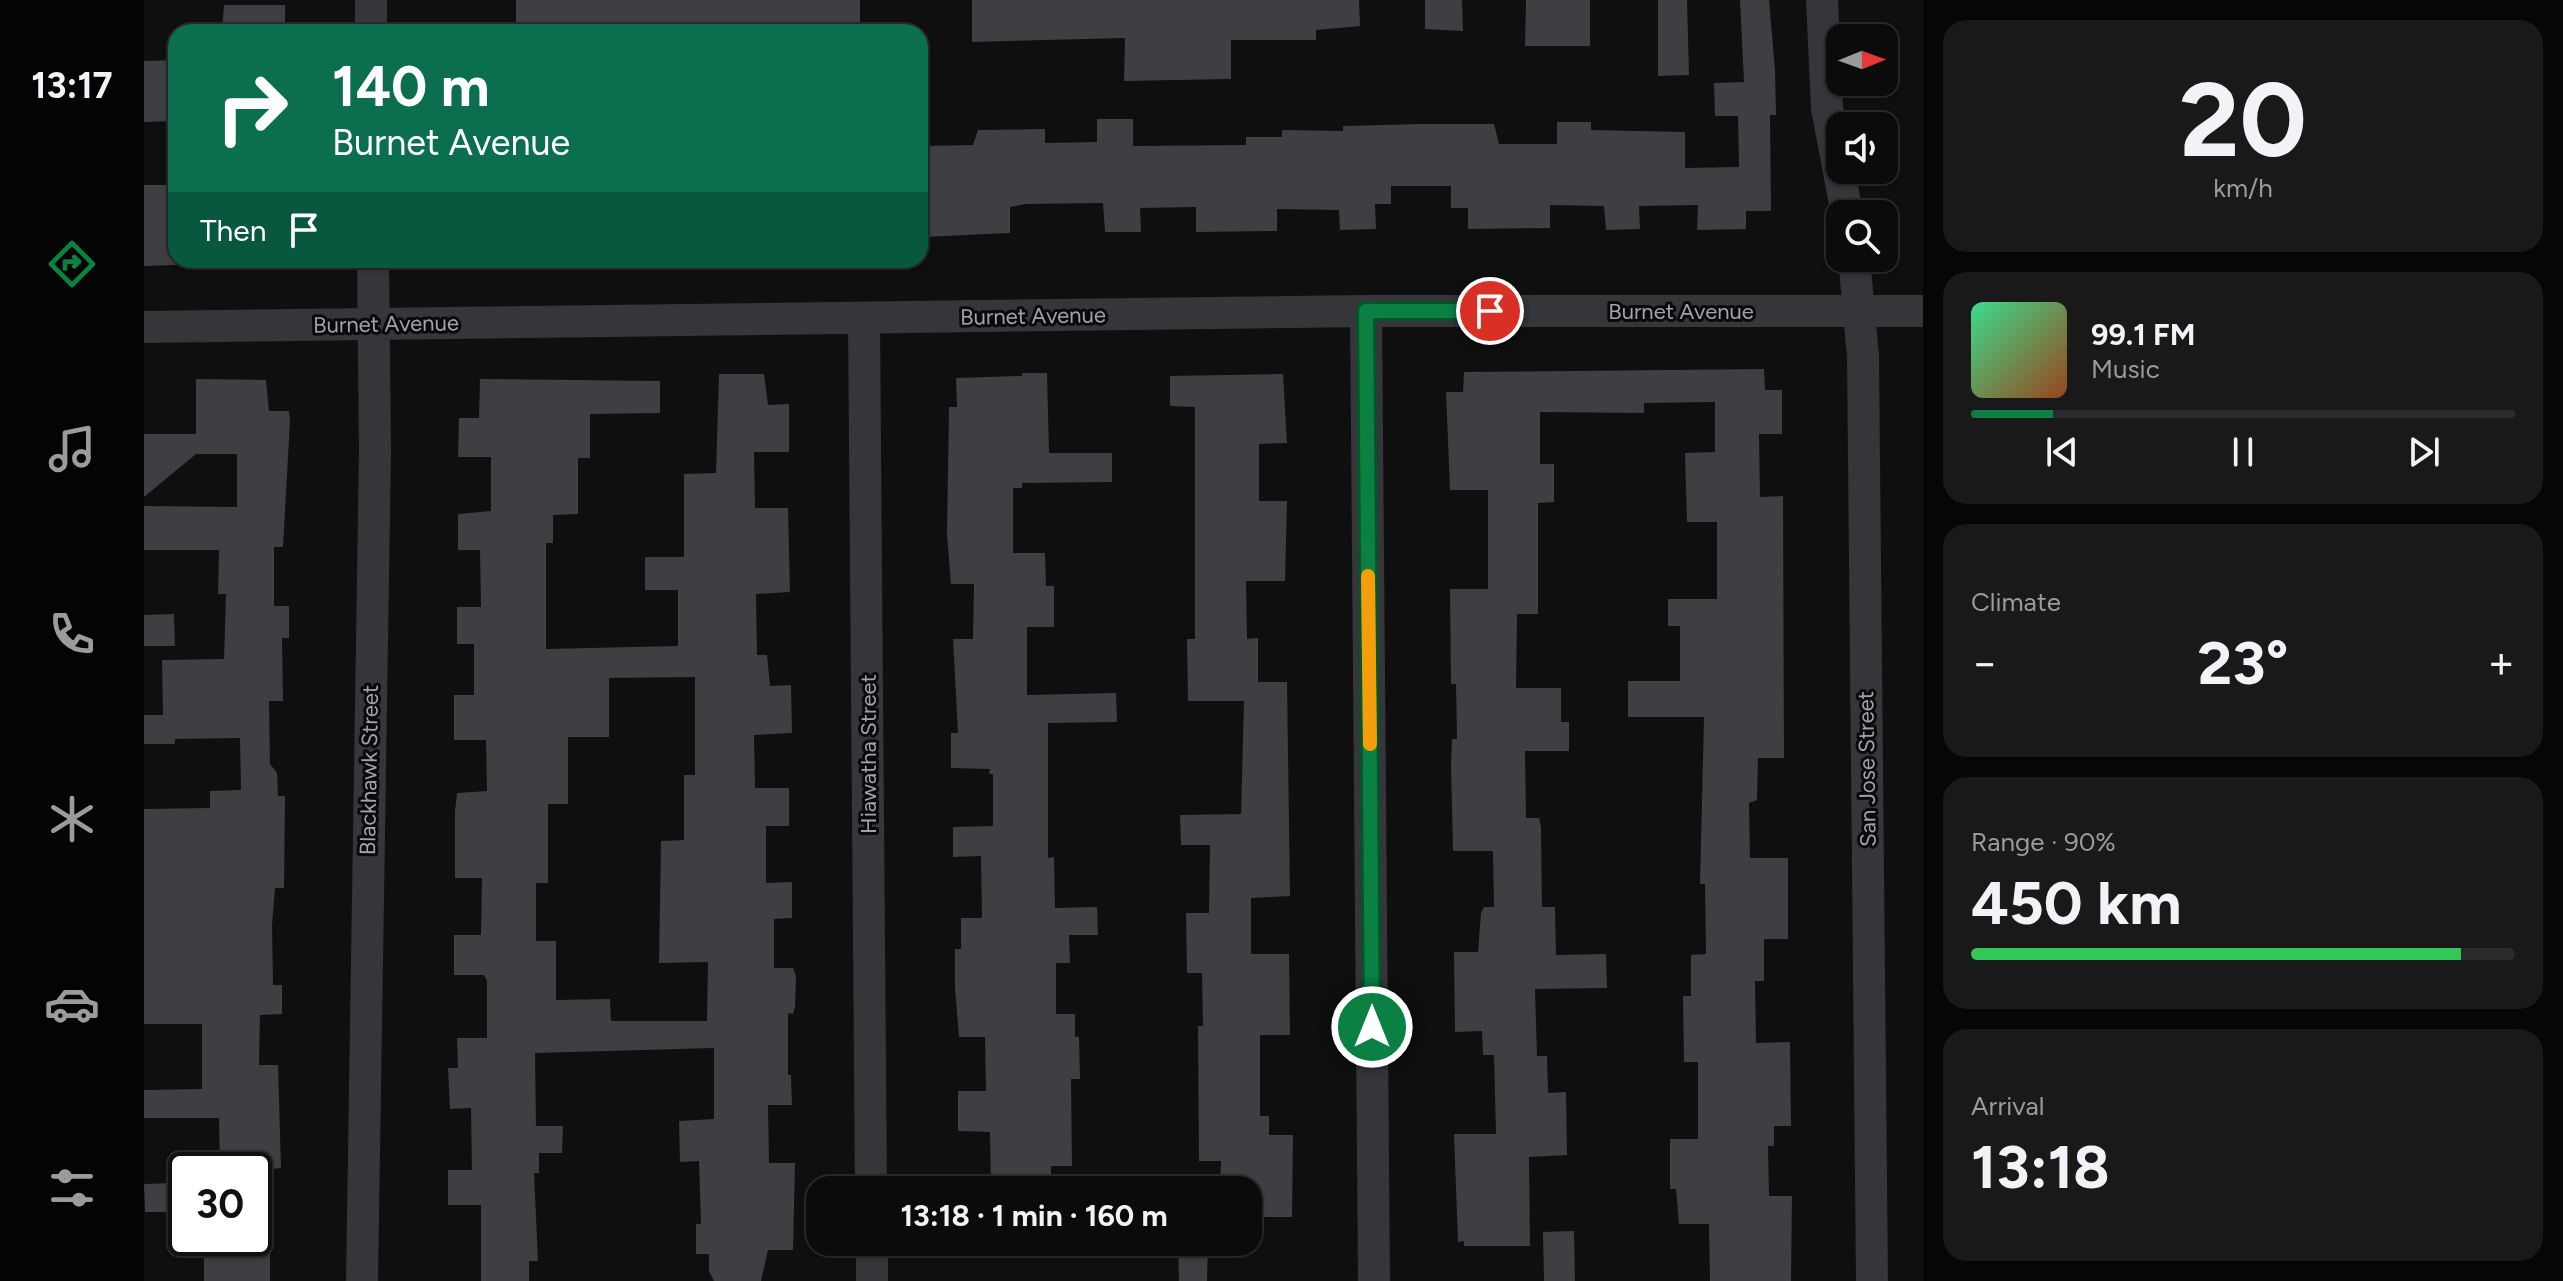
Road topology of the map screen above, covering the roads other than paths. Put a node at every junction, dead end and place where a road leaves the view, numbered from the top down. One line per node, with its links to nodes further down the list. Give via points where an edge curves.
1 (371, 0): 3 (street)
2 (1822, 0): 4 (street, via 1827,108)
3 (371, 24)
4 (1844, 200)
5 (373, 268): 11 (street, Blackhawk Street)
6 (1855, 272): 8 (street, San Jose Street)
7 (1366, 311): 8 (street, Burnet Avenue); 10 (street, Burnet Avenue); 17 (street)
8 (1859, 311): 9 (street, Burnet Avenue); 18 (street, San Jose Street)
9 (1923, 311)
10 (864, 319): 11 (street, Burnet Avenue); 13 (street, Hiawatha Street)
11 (373, 323): 12 (street, Burnet Avenue); 15 (street, Blackhawk Street)
12 (144, 327)
13 (871, 1176)
14 (872, 1256): 16 (street)
15 (362, 1281)
16 (872, 1281)
17 (1374, 1281)
18 (1872, 1281)

